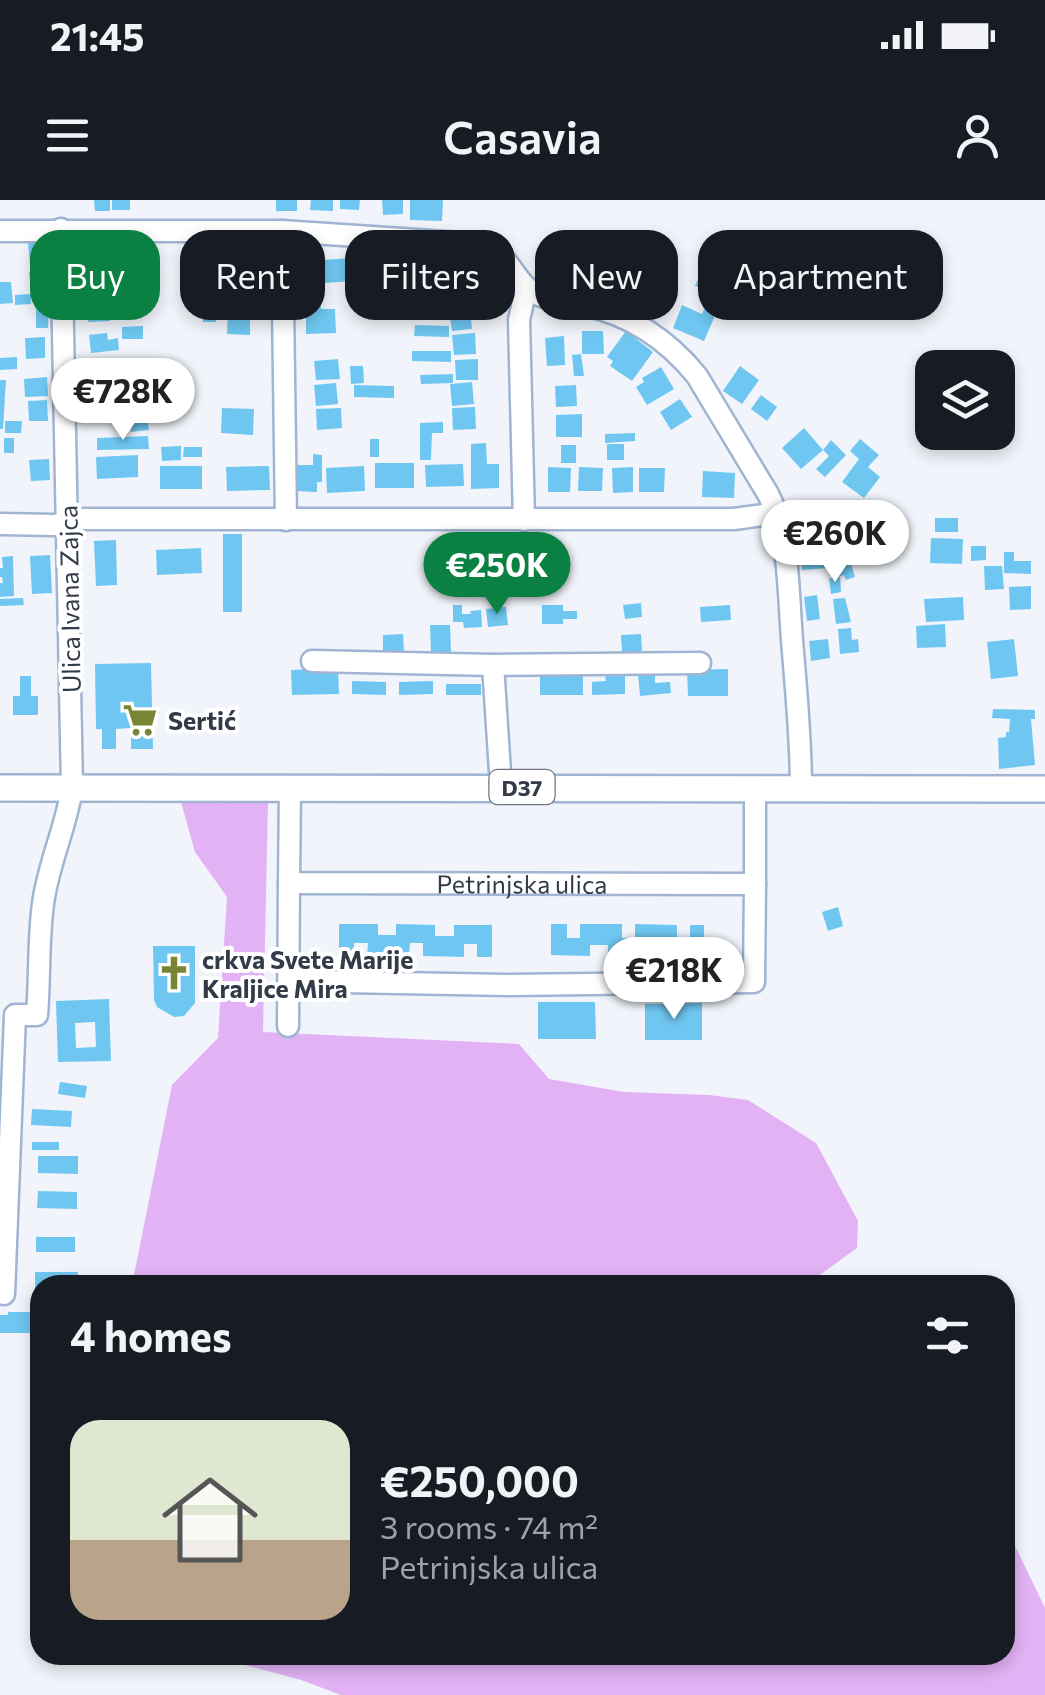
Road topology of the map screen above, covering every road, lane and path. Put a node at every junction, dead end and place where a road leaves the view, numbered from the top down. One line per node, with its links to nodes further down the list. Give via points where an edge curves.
1 (0, 230): 2 (street)
2 (30, 230)
3 (325, 234): 4 (street, via 486,246 507,260)
4 (526, 289): 7 (street, via 618,315 674,351 710,396); 9 (street, via 519,320)
5 (63, 320): 10 (street, Ulica Ivana Zajca)
6 (283, 320): 8 (street)
7 (776, 511): 9 (street, via 734,519); 20 (street, via 785,553)
8 (286, 520): 9 (street); 10 (street)
9 (524, 520)
10 (68, 522): 11 (street); 17 (street, Ulica Ivana Zajca)
11 (0, 524)
12 (312, 661): 13 (street)
13 (493, 664): 14 (street); 15 (street)
14 (700, 664)
15 (501, 787): 18 (main road, D37); 19 (main road, D37)
16 (0, 788): 17 (main road, D37)
17 (72, 788): 18 (main road, D37); 25 (street, Ulica Ivana Zajca, via 42,905 36,1016)
18 (290, 788): 22 (street)
19 (755, 788): 20 (main road, D37); 23 (street)
20 (801, 788): 21 (main road, D37)
21 (1045, 788)
22 (289, 883): 23 (street, Petrinjska ulica); 24 (street)
23 (755, 884): 24 (street, via 754,982)
24 (289, 981): 26 (street)
25 (8, 1015): 27 (street)
26 (288, 1026)
27 (4, 1294)

